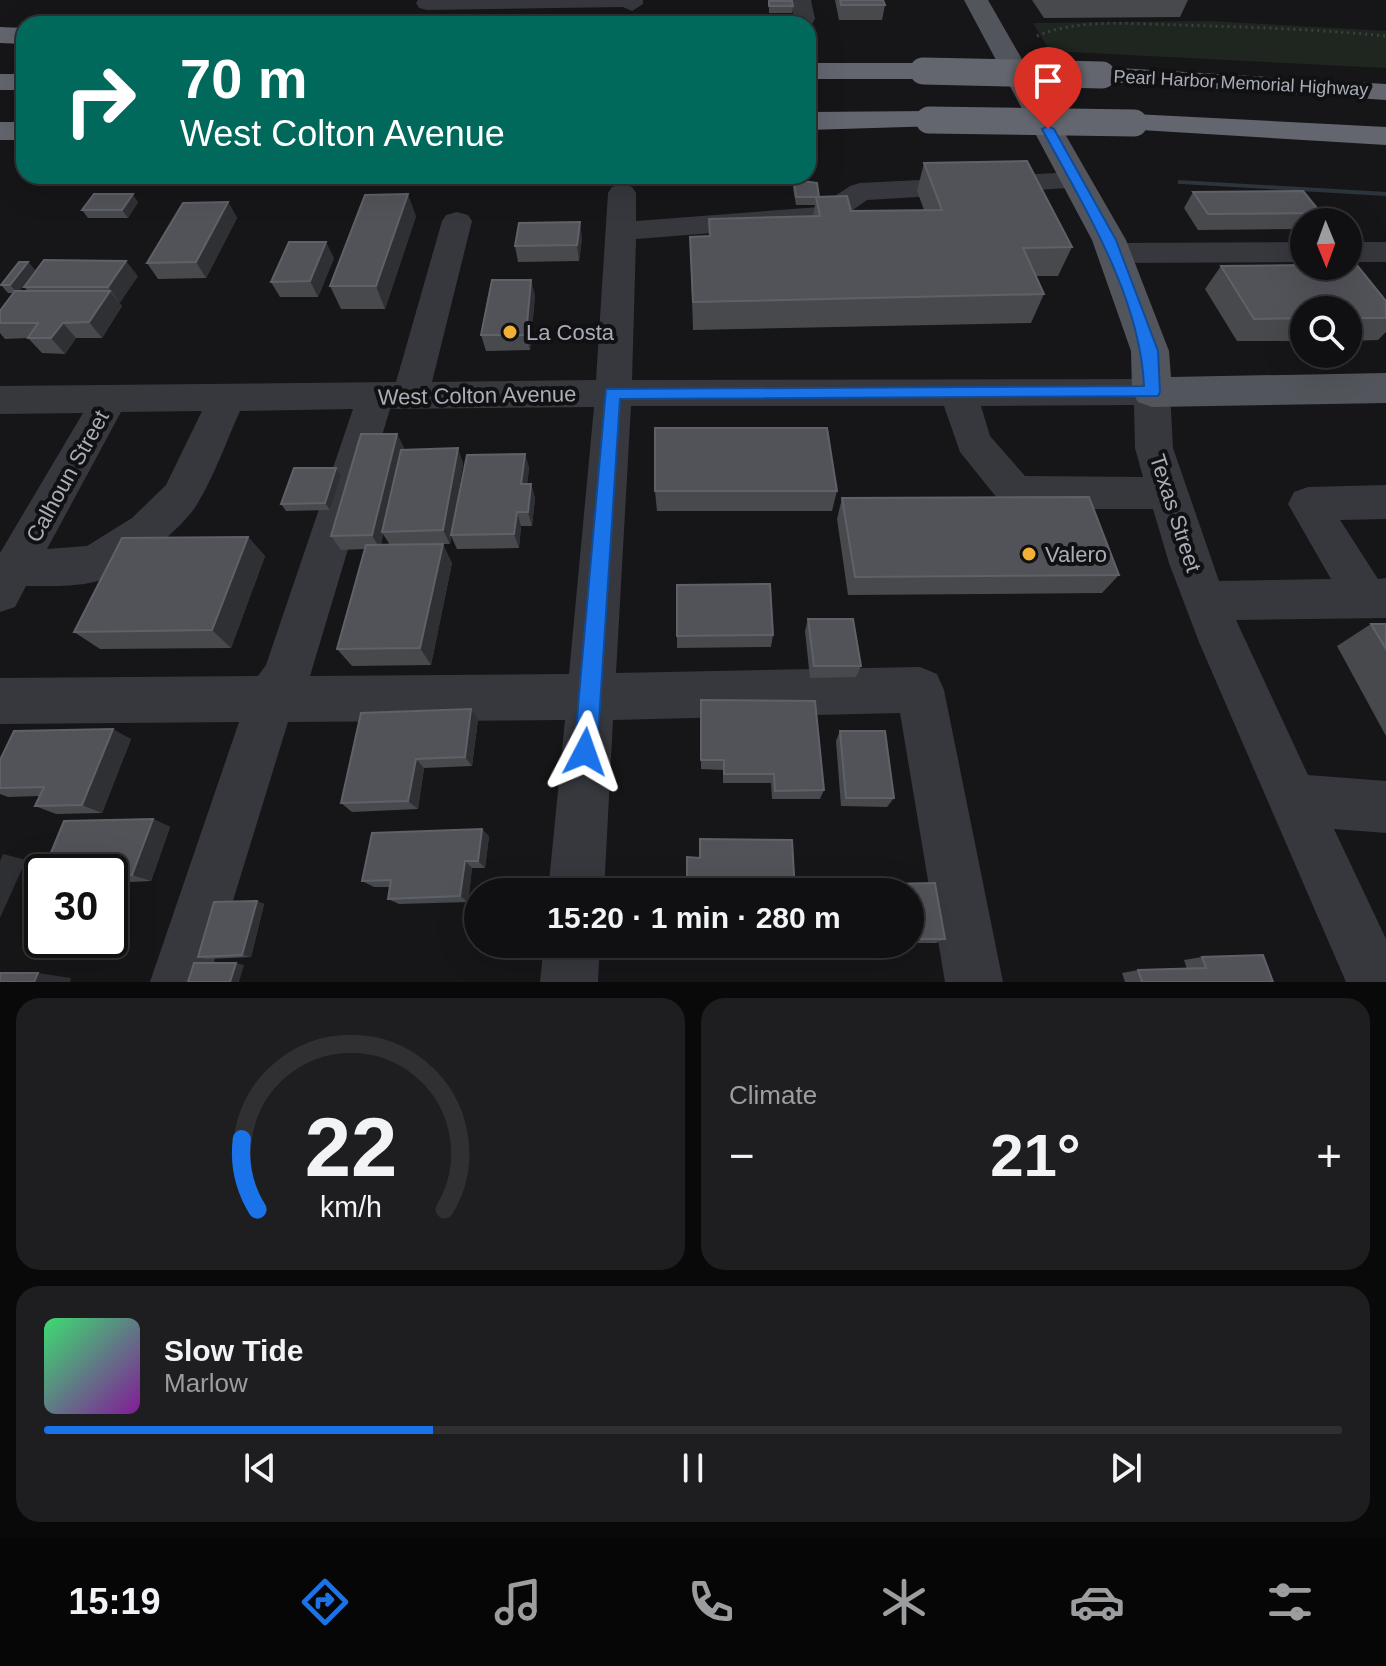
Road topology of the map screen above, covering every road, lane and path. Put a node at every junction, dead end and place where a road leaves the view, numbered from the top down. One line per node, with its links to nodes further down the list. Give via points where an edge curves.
1 (976, 0): 10 (main road, Texas Street)
2 (632, 2): 3 (street)
3 (427, 3)
4 (1037, 36): 5 (path, via 1064,27 1107,24 1311,28)
5 (1386, 36)
6 (816, 71): 7 (highway, Pearl Harbor Memorial Highway, bridge, via 1102,75)
7 (1386, 92)
8 (816, 121): 9 (highway, bridge, via 1134,123)
9 (1386, 136)
10 (1076, 181): 15 (main road, Texas Street); 19 (street, via 860,192 827,215 621,212)
11 (457, 221): 20 (street)
12 (1290, 252): 15 (street)
13 (1362, 252): 14 (street)
14 (1386, 252)
15 (1114, 253): 18 (main road, Texas Street, via 1150,351)
16 (1386, 388): 18 (main road, West Colton Avenue)
17 (958, 391): 18 (street, West Colton Avenue); 19 (street, West Colton Avenue); 24 (street, via 973,442 1011,487 1026,493)
18 (1152, 392): 24 (street, Texas Street, via 1152,439)
19 (612, 393): 20 (street, West Colton Avenue); 30 (street)
20 (392, 397): 21 (street, West Colton Avenue); 29 (street, via 286,677)
21 (227, 398): 23 (street, West Colton Avenue); 26 (street, via 181,496 147,530 96,563)
22 (0, 400): 23 (street, West Colton Avenue)
23 (109, 400): 26 (street, Calhoun Street)
24 (1168, 493): 28 (street, Texas Street)
25 (1386, 502): 27 (street, via 1308,504)
26 (8, 580)
27 (1376, 598): 28 (street)
28 (1206, 601): 32 (street, Texas Street)
29 (272, 697): 30 (street); 31 (street); 36 (street)
30 (589, 697): 34 (street); 38 (street, via 920,690)
31 (0, 701)
32 (1294, 800): 33 (street); 39 (street, Texas Street)
33 (1386, 807)
34 (577, 878)
35 (571, 958): 37 (street)
36 (179, 982)
37 (569, 982)
38 (974, 982)
39 (1376, 982)

